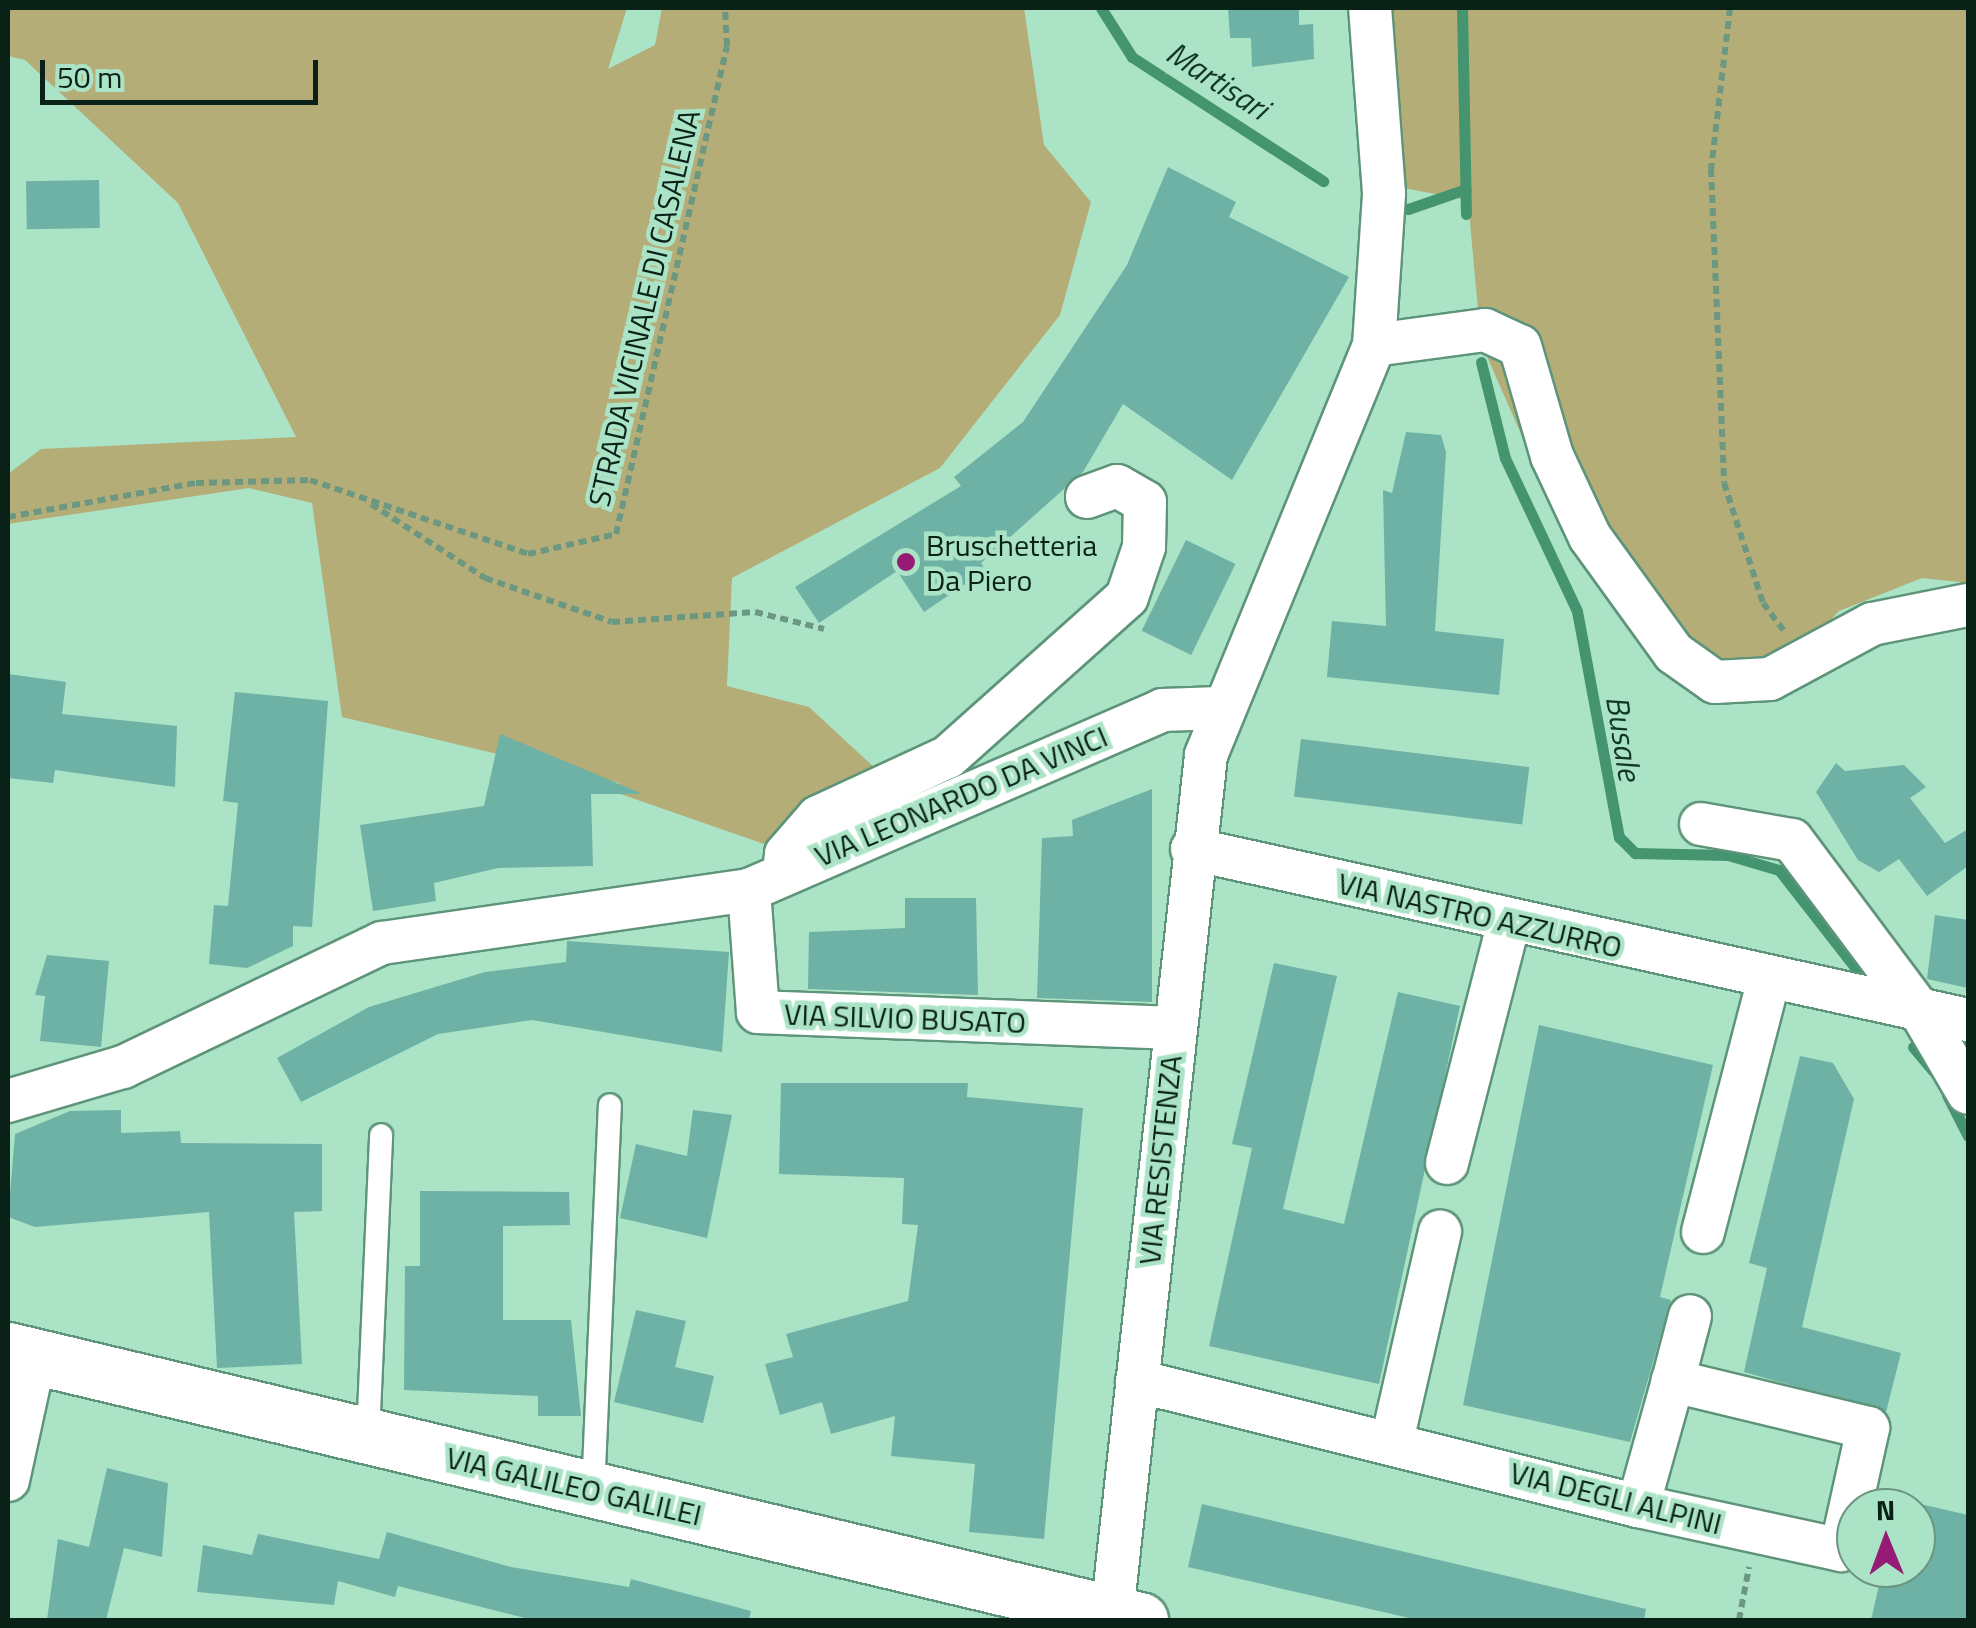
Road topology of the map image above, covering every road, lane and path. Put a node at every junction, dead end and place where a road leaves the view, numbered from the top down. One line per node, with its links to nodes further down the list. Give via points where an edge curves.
1 (724, 8): 5 (path, STRADA VICINALE DI CASALENA, via 727,46 616,534 528,554)
2 (1370, 8): 4 (street, via 1384,193)
3 (1730, 8): 10 (path, via 1712,169 1724,483 1763,603)
4 (1374, 345): 8 (street, via 1485,330 1528,356 1567,495 1622,588 1699,674 1733,685 1770,679 1872,624); 11 (street, via 1279,592)
5 (357, 496): 7 (path, STRADA VICINALE DI CASALENA, via 310,480 196,484); 9 (path, via 485,578 612,622 755,612)
6 (1087, 497): 14 (street, via 1117,486 1146,502 1144,547 1127,597 948,757 818,818)
7 (8, 516)
8 (1968, 605)
9 (824, 629)
10 (1793, 638)
11 (1220, 708): 13 (street, VIA RESISTENZA); 14 (street, VIA LEONARDO DA VINCI, via 1162,710)
12 (1701, 824): 17 (street, via 1792,840)
13 (1192, 849): 15 (street, VIA NASTRO AZZURRO); 19 (street, VIA RESISTENZA)
14 (767, 881): 19 (street, VIA SILVIO BUSATO, via 758,1012); 21 (street, VIA LEONARDO DA VINCI, via 382,942 123,1066)
15 (1509, 921): 16 (street, VIA NASTRO AZZURRO); 24 (street, VIA NASTRO AZZURRO)
16 (1768, 983): 17 (street, VIA NASTRO AZZURRO); 26 (street)
17 (1922, 1014): 18 (street, VIA NASTRO AZZURRO); 20 (street)
18 (1968, 1020)
19 (1174, 1028): 30 (street, VIA RESISTENZA)
20 (1968, 1093)
21 (8, 1100)
22 (610, 1106): 34 (lane)
23 (381, 1135): 31 (lane)
24 (1447, 1164)
25 (1440, 1231): 32 (street)
26 (1703, 1232)
27 (1690, 1316): 29 (street)
28 (21, 1353): 31 (main road, VIA GALILEO GALILEI); 33 (street)
29 (1673, 1380): 35 (street); 36 (street, VIA DEGLI ALPINI, via 1868,1428 1841,1550)
30 (1137, 1381): 32 (street, VIA DEGLI ALPINI); 37 (street, VIA RESISTENZA)
31 (368, 1438): 34 (main road, VIA GALILEO GALILEI)
32 (1392, 1441): 35 (street, VIA DEGLI ALPINI)
33 (8, 1480)
34 (594, 1492): 37 (main road, VIA GALILEO GALILEI)
35 (1638, 1506): 36 (street, VIA DEGLI ALPINI)
36 (1756, 1532): 38 (path)
37 (1126, 1617)
38 (1739, 1620)

